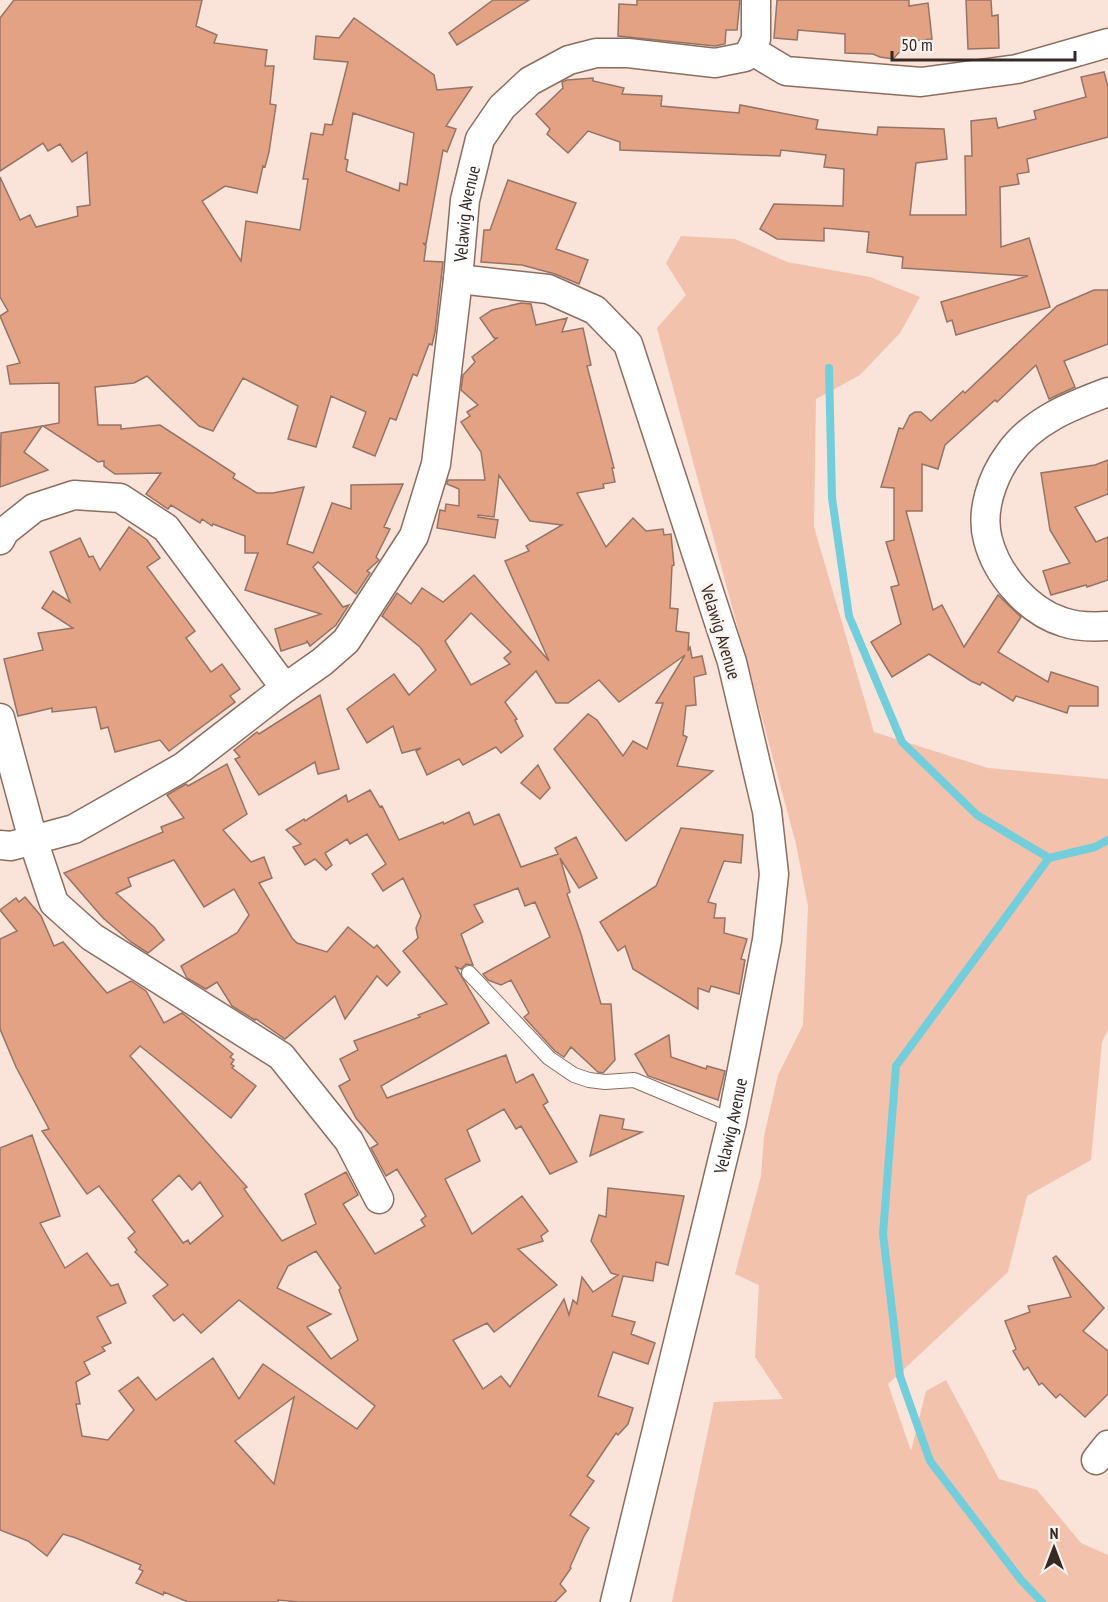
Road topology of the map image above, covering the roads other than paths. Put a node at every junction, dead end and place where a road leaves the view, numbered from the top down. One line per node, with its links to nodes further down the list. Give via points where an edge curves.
1 (756, 0): 3 (street, via 756,39)
2 (1108, 43): 3 (street, via 1017,69 921,82 786,70)
3 (751, 50): 4 (street, Velawig Avenue, via 745,57 715,63 596,53 569,60 530,81 502,107 480,139 465,200)
4 (458, 279): 8 (street, via 436,464 414,536 346,641); 13 (street, Velawig Avenue, via 548,289 595,310 628,344 732,662 768,811 774,874 768,940)
5 (1108, 392): 7 (street, via 1051,415 1027,433 1009,454 995,478 987,506 987,539 1010,584 1036,609 1062,622)
6 (0, 540): 8 (street, via 5,531 34,508 74,495 120,498 166,528)
7 (1108, 626)
8 (285, 688): 10 (street, via 183,767 74,829)
9 (0, 718): 10 (street)
10 (33, 840): 11 (street); 14 (street, via 54,903 92,937 281,1056 349,1141)
11 (0, 846)
12 (469, 972): 13 (lane, via 562,1068 589,1080 634,1080)
13 (732, 1121): 15 (street, Velawig Avenue)
14 (379, 1199)
15 (615, 1602)

